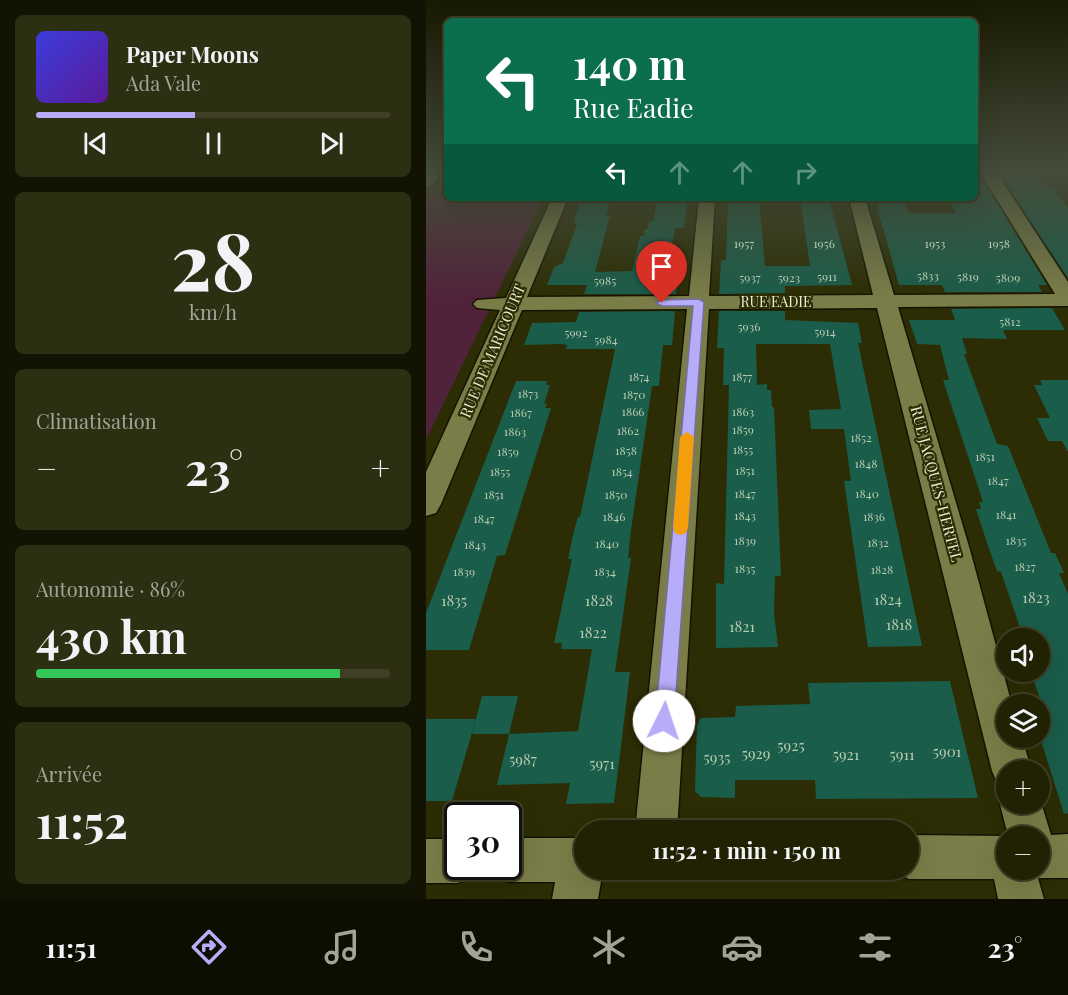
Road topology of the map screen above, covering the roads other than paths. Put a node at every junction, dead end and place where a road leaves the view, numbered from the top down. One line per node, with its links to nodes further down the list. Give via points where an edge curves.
1 (553, 214): 9 (street, RUE DE MARICOURT)
2 (706, 214): 7 (street)
3 (861, 214): 6 (street, RUE JACQUES-HERTEL)
4 (1014, 214): 5 (street)
5 (1068, 299): 6 (street, RUE EADIE)
6 (885, 301): 7 (street, RUE EADIE); 11 (street, RUE JACQUES-HERTEL)
7 (699, 302): 9 (street, RUE EADIE); 12 (street)
8 (484, 304): 9 (street, RUE EADIE)
9 (512, 304): 10 (street, RUE DE MARICOURT)
10 (426, 504)
11 (1009, 760)
12 (657, 820)
13 (1068, 856): 15 (street)
14 (996, 857): 16 (street)
15 (1050, 857)
16 (919, 858)
17 (426, 861): 18 (street)
18 (444, 861)
19 (522, 862): 20 (street)
20 (574, 872)
21 (1016, 880): 22 (street)
22 (1021, 899)

